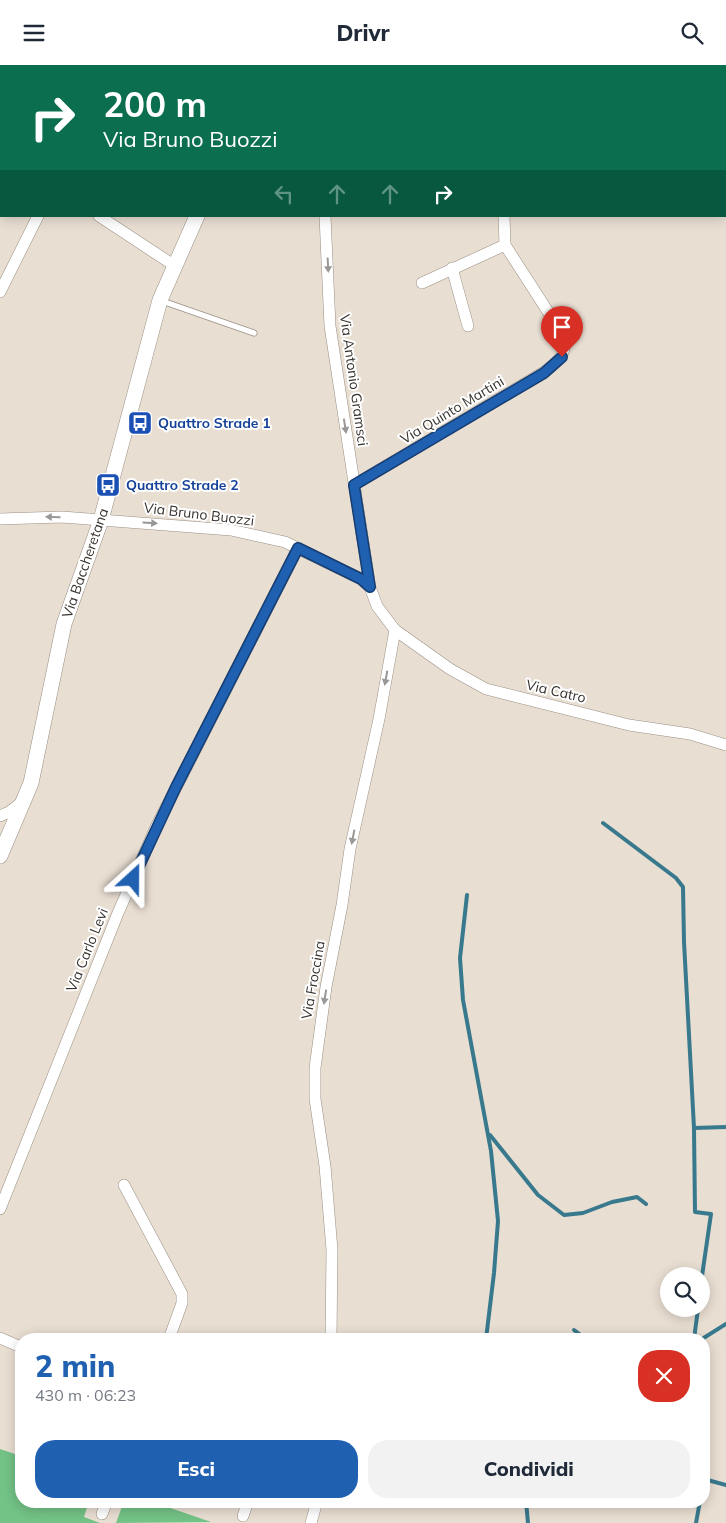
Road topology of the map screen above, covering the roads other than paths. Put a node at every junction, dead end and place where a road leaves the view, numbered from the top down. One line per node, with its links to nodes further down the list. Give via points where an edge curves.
1 (38, 217): 10 (street)
2 (101, 217): 7 (street)
3 (197, 217): 7 (street, Via Baccheretana)
4 (325, 217): 14 (street, Via Antonio Gramsci, one-way to 14, via 330,326)
5 (504, 217): 6 (street)
6 (505, 245): 8 (street); 14 (street, Via Quinto Martini, via 563,335 566,347 562,357 544,373)
7 (175, 266): 11 (street, Via Baccheretana)
8 (452, 268): 9 (street); 12 (street)
9 (422, 283)
10 (0, 292)
11 (160, 300): 13 (lane); 16 (street, Via Baccheretana)
12 (468, 326)
13 (254, 333)
14 (354, 485): 18 (street, Via Antonio Gramsci)
15 (0, 519): 16 (street, Via Bruno Buozzi, one-way to 15, via 38,516)
16 (102, 520): 17 (street, Via Bruno Buozzi, one-way to 17, via 231,530); 21 (street, Via Baccheretana, via 64,624 37,758)
17 (298, 548): 18 (street, Via Bruno Buozzi, via 361,579); 25 (street, Via Carlo Levi, via 156,827 118,913)
18 (370, 587): 19 (street, Via Antonio Gramsci, via 378,606)
19 (395, 630): 20 (street, Via Catro, via 450,669 486,689 629,725 690,734); 27 (street, Via Froccina, one-way to 27, via 350,849 316,1054 315,1099 332,1250)
20 (726, 745)
21 (24, 801): 22 (street); 23 (street, Via Baccheretana)
22 (0, 816)
23 (1, 849)
24 (124, 1185): 26 (street, via 182,1294)
25 (0, 1209)
26 (171, 1333)
27 (331, 1333)
28 (0, 1339): 29 (street)
29 (15, 1345)
30 (104, 1508): 33 (street)
31 (246, 1508): 34 (street)
32 (315, 1508): 35 (street)
33 (102, 1514)
34 (243, 1516)
35 (311, 1523)

